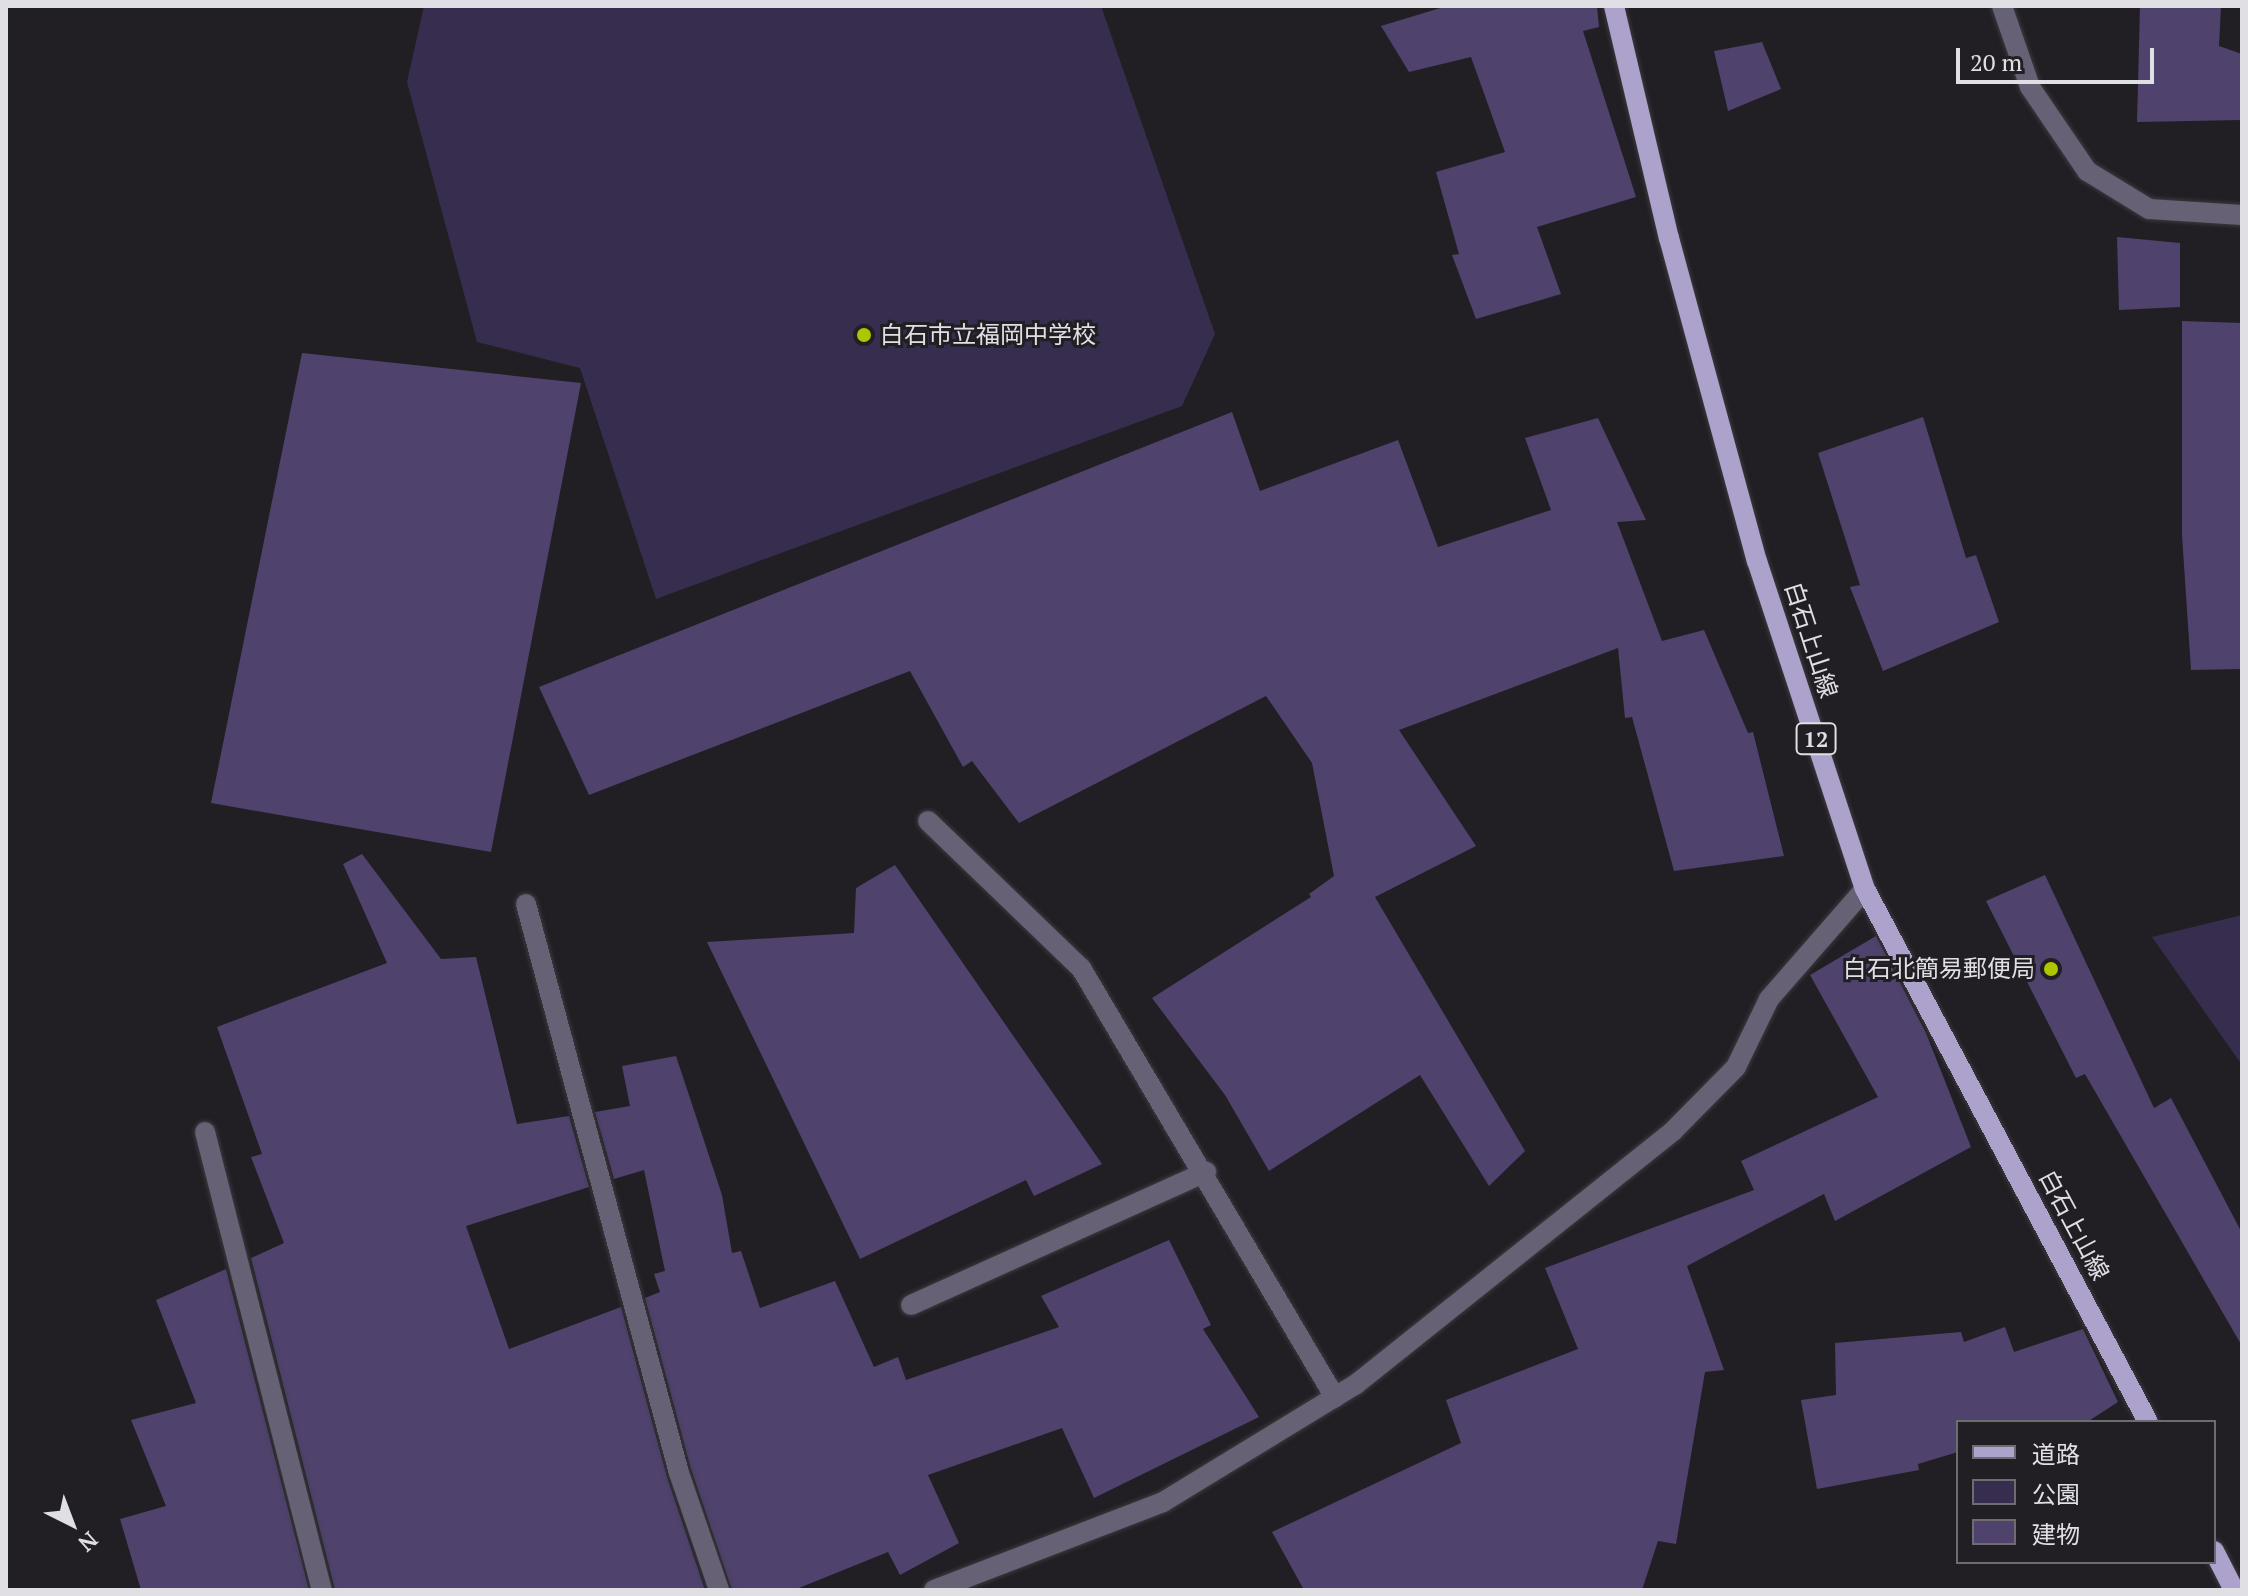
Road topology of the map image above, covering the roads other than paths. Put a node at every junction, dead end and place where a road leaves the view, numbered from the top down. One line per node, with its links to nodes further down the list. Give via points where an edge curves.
1 (1614, 6): 5 (main road, 白石上山線 / 12, via 1669,238 1757,561)
2 (2002, 6): 3 (street, via 2030,87 2087,171 2149,209)
3 (2242, 215)
4 (928, 821): 8 (street, via 1081,968)
5 (1865, 889): 10 (street, via 1769,999 1736,1067 1672,1132); 11 (main road, 白石上山線 / 12)
6 (526, 904): 14 (street, via 679,1473)
7 (205, 1132): 13 (street)
8 (1206, 1172): 9 (street); 10 (street)
9 (911, 1305)
10 (1335, 1397): 15 (street, via 1163,1502)
11 (2147, 1420)
12 (2216, 1555): 16 (main road)
13 (322, 1590)
14 (719, 1590)
15 (934, 1590)
16 (2234, 1590)

